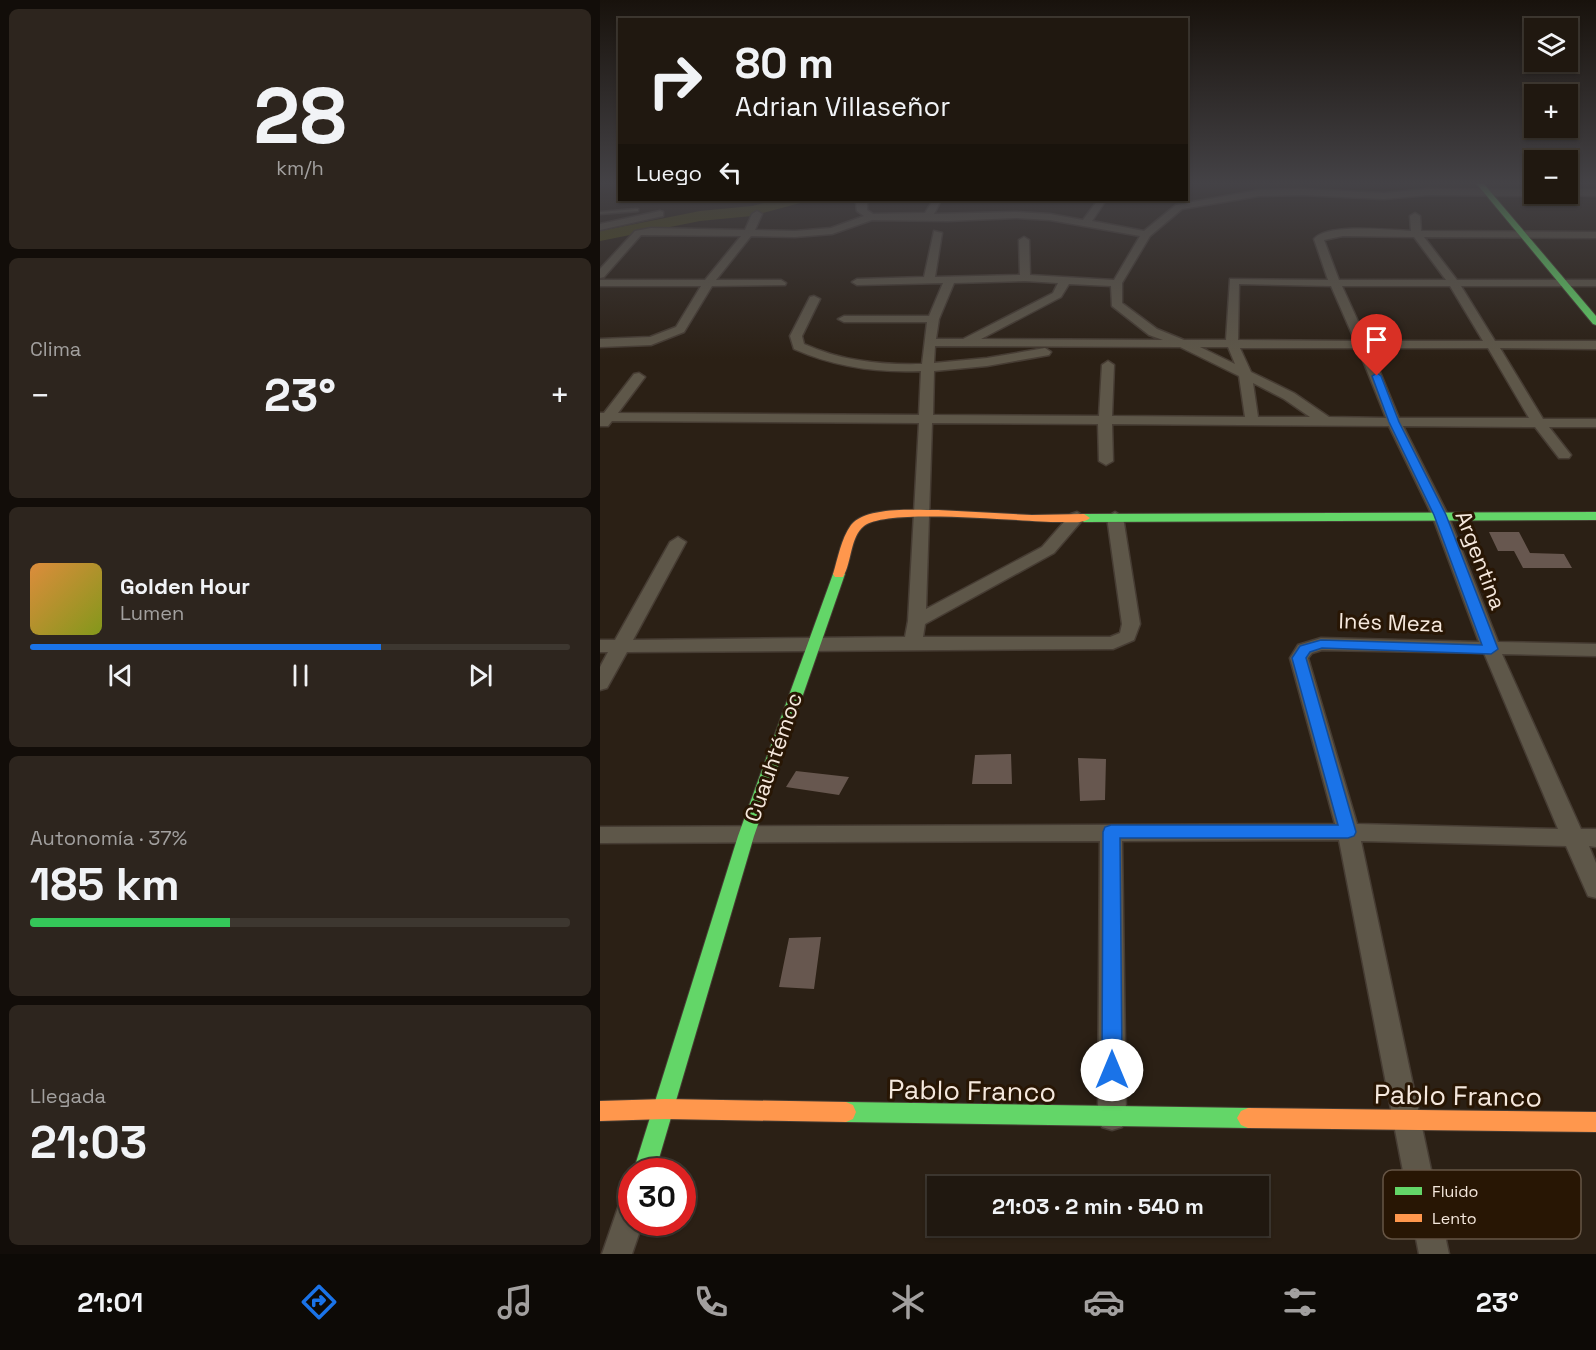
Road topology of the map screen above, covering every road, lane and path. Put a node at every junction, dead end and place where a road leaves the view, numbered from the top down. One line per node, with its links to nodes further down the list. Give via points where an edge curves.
1 (630, 242): 9 (street)
2 (741, 242): 14 (street)
3 (936, 242): 11 (street)
4 (1024, 242): 10 (street)
5 (1142, 242): 18 (street)
6 (1320, 242): 19 (street, Argentina)
7 (1422, 242): 20 (street)
8 (1526, 242): 22 (street)
9 (600, 275)
10 (1025, 278): 12 (street); 13 (street)
11 (929, 279): 13 (street); 15 (street)
12 (1066, 279): 18 (street); 29 (street, via 1057,295)
13 (949, 281): 25 (street)
14 (709, 282): 16 (street); 17 (street); 28 (street, via 680,329 666,336 633,342)
15 (857, 282)
16 (600, 283)
17 (781, 283)
18 (1117, 283): 30 (street, via 1116,304 1153,332)
19 (1335, 283): 20 (street); 31 (street, via 1234,280); 32 (street, Argentina)
20 (1454, 283): 22 (street); 34 (street)
21 (1596, 283): 22 (street)
22 (1562, 284): 26 (street)
23 (814, 299): 37 (street, via 796,336 798,346 810,353 857,363)
24 (844, 319): 25 (street)
25 (933, 319): 27 (street)
26 (1596, 322)
27 (929, 342): 29 (street); 37 (street)
28 (600, 343)
29 (965, 343): 33 (street)
30 (1181, 343): 31 (street); 33 (street); 38 (street)
31 (1232, 343): 32 (street); 38 (street)
32 (1361, 344): 34 (street); 45 (street, Argentina)
33 (1079, 345): 37 (street, via 1013,359)
34 (1492, 345): 35 (street); 46 (street)
35 (1596, 345)
36 (1108, 365): 41 (street)
37 (929, 368): 40 (street)
38 (1245, 374): 43 (street); 44 (street, via 1289,396)
39 (639, 376): 42 (street)
40 (926, 419): 41 (street); 42 (street); 50 (street)
41 (1107, 420): 43 (street); 49 (street)
42 (602, 421)
43 (1252, 421): 44 (street)
44 (1325, 421): 45 (street)
45 (1394, 422): 46 (street); 51 (street, Argentina)
46 (1539, 423): 47 (street); 48 (street)
47 (1596, 423)
48 (1564, 455)
49 (1107, 461)
50 (922, 513): 53 (street); 56 (street); 60 (street, Cuauhtémoc, via 876,516 861,522 854,531)
51 (1440, 515): 52 (street); 54 (street); 61 (street, Argentina)
52 (1596, 516)
53 (1077, 517): 54 (street); 56 (street, via 1048,550)
54 (1115, 517): 57 (street, via 1131,624 1128,636 1113,643)
55 (678, 542): 59 (street)
56 (917, 621): 57 (street)
57 (913, 643): 60 (street)
58 (600, 646): 59 (street)
59 (621, 646): 60 (street); 63 (street)
60 (813, 646): 67 (street, Cuauhtémoc)
61 (1491, 649): 62 (street, Inés Meza); 65 (street, Inés Meza, via 1321,644 1305,649 1299,658); 68 (street, Argentina)
62 (1596, 650)
63 (600, 684)
64 (1111, 832): 65 (street); 67 (street); 73 (street)
65 (1348, 832): 68 (street); 74 (street)
66 (600, 835): 67 (street)
67 (746, 836): 71 (street, Cuauhtémoc)
68 (1574, 838): 69 (street); 70 (street, Argentina)
69 (1596, 838)
70 (1596, 889)
71 (665, 1109): 72 (street, Pablo Franco); 73 (street, Pablo Franco); 76 (street, Cuauhtémoc)
72 (600, 1111)
73 (1112, 1117): 74 (street, Pablo Franco)
74 (1408, 1120): 75 (street, Pablo Franco); 77 (street)
75 (1596, 1122)
76 (649, 1158)
77 (1418, 1170)
78 (623, 1236): 80 (street)
79 (1431, 1239): 81 (street)
80 (617, 1254)
81 (1434, 1254)

